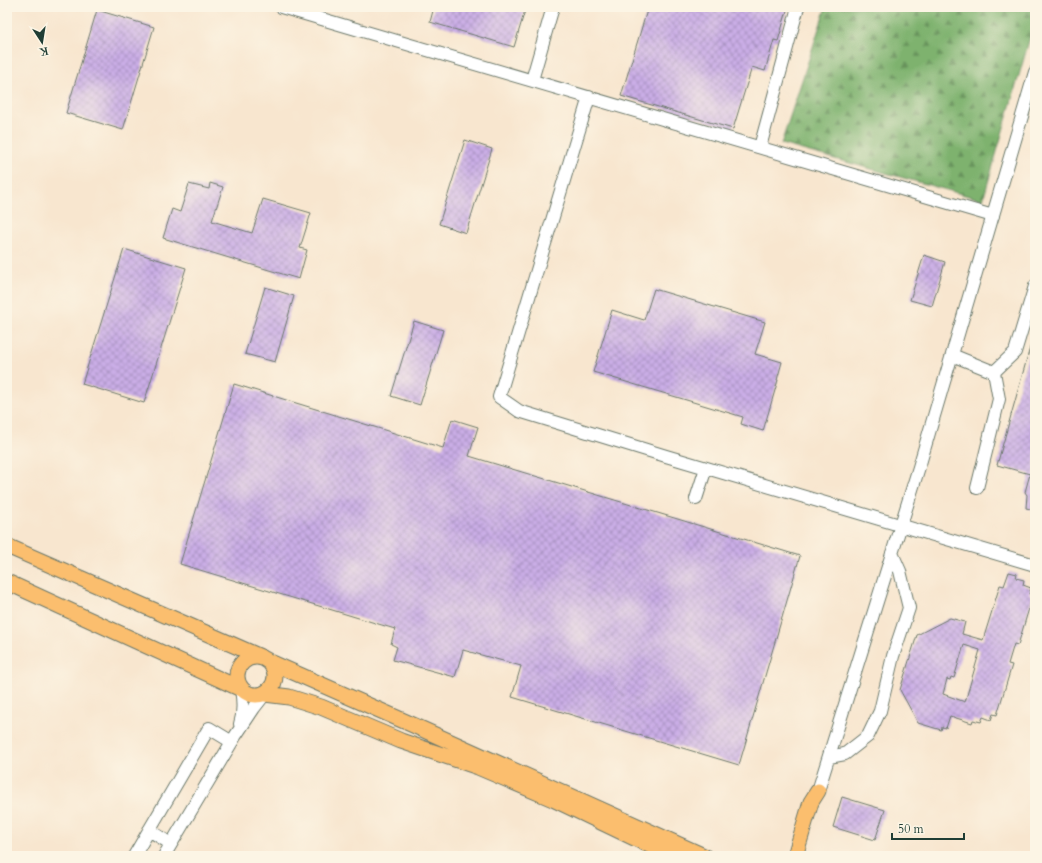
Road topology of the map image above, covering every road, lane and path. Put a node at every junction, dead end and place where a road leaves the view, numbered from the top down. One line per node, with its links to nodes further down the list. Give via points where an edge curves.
1 (281, 7): 5 (street)
2 (553, 7): 5 (street)
3 (798, 7): 7 (street)
4 (1035, 72): 8 (street)
5 (532, 80): 6 (street)
6 (590, 97): 7 (street); 12 (street, via 500,397 519,410)
7 (760, 147): 8 (street)
8 (993, 216): 10 (street)
9 (1035, 286): 11 (street, via 1015,352)
10 (952, 355): 11 (street); 15 (street)
11 (994, 372): 13 (street, via 999,399)
12 (706, 468): 14 (street); 15 (street)
13 (977, 488)
14 (696, 500)
15 (901, 526): 17 (street); 18 (street)
16 (7, 546): 20 (main road)
17 (892, 553): 24 (street); 24 (street, via 900,571 908,608 880,711 868,736 845,754)
18 (1035, 565)
19 (7, 582): 21 (main road)
20 (265, 660): 21 (main road, via 250,658 240,665 236,678); 22 (main road, via 272,666 275,678 274,685); 32 (main road)
21 (241, 689): 22 (main road, via 252,696); 23 (street, via 242,719)
22 (264, 694): 23 (street); 31 (main road, via 289,697 321,707 401,741 478,767 553,799)
23 (234, 738): 26 (street, via 209,728); 27 (street)
24 (829, 756): 25 (street)
25 (818, 791): 28 (main road, via 811,802)
26 (149, 830): 27 (street); 29 (street)
27 (171, 844): 30 (street)
28 (800, 852): 33 (main road)
29 (134, 856)
30 (164, 856)
31 (672, 856)
32 (704, 856)
33 (783, 856)

